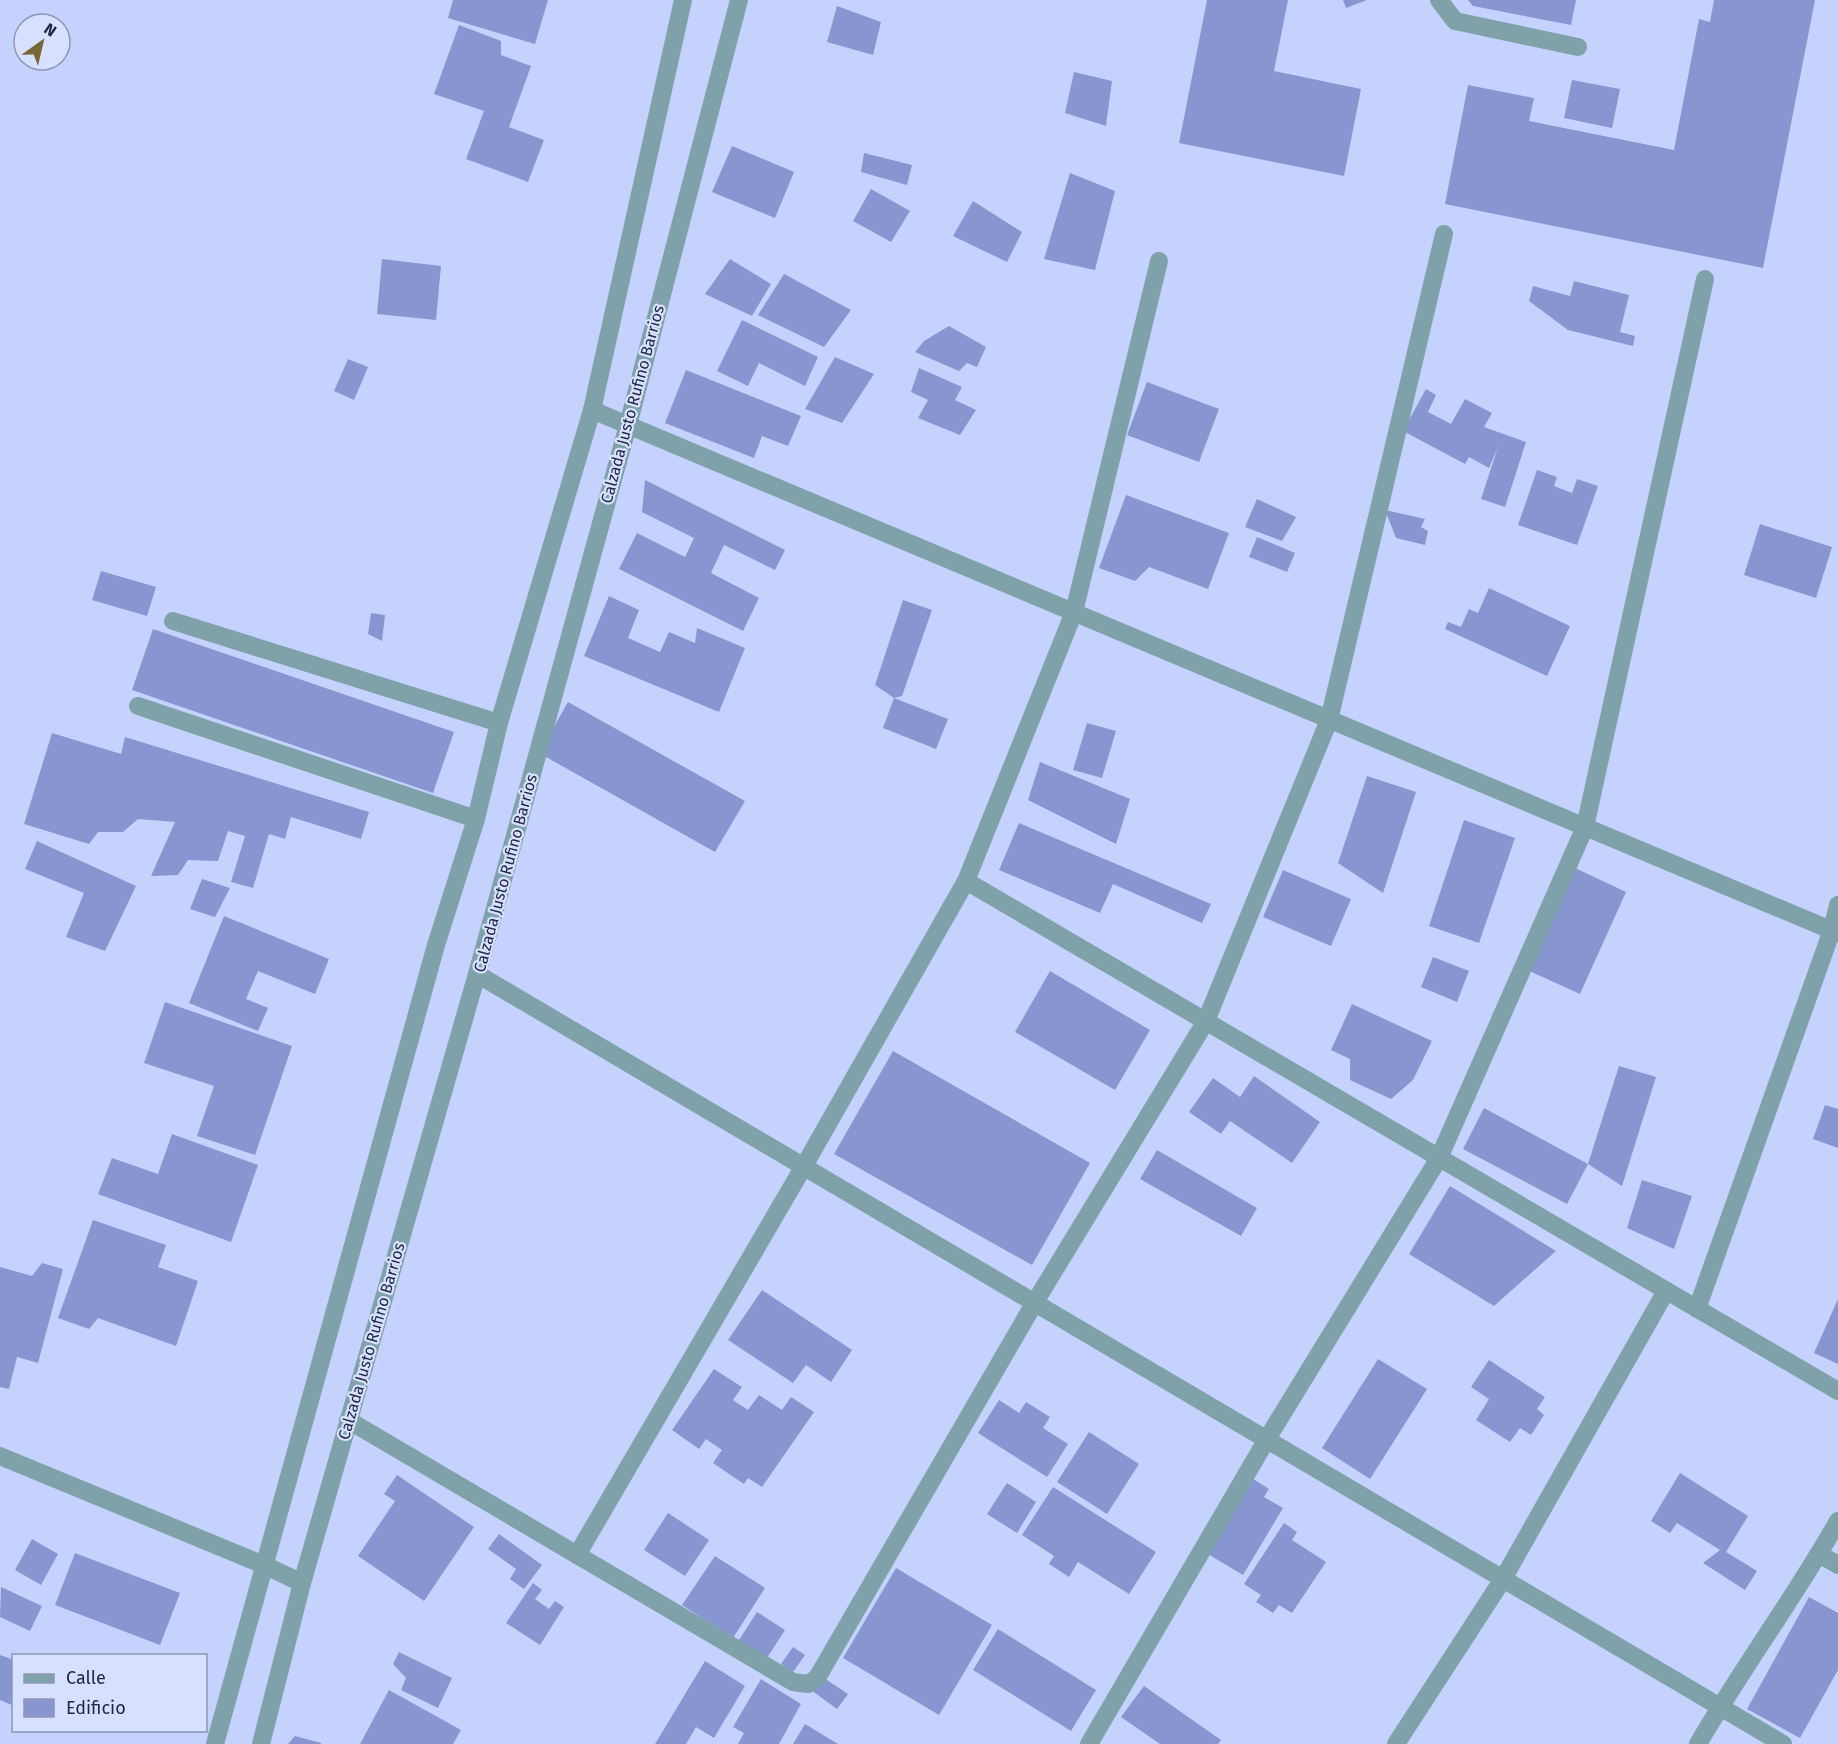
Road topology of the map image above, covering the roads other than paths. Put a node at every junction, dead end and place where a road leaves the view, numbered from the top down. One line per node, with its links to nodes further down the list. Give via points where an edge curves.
1 (683, 0): 8 (street)
2 (739, 0): 9 (street, Calzada Justo Rufino Barrios)
3 (1439, 0): 4 (street, via 1455,21)
4 (1578, 48)
5 (1444, 234): 13 (street)
6 (1159, 261): 10 (street)
7 (1705, 279): 16 (street)
8 (592, 410): 9 (street); 14 (street)
9 (628, 425): 10 (street); 20 (street, Calzada Justo Rufino Barrios)
10 (1074, 612): 13 (street); 17 (street)
11 (172, 621): 14 (street)
12 (138, 706): 15 (street)
13 (1329, 720): 16 (street); 21 (street)
14 (499, 723): 15 (street)
15 (476, 819): 34 (street, via 436,945)
16 (1585, 827): 19 (street); 22 (street)
17 (966, 881): 21 (street); 23 (street)
18 (1838, 905): 19 (street)
19 (1835, 932): 26 (street)
20 (477, 974): 23 (street); 28 (street, Calzada Justo Rufino Barrios)
21 (1206, 1021): 22 (street); 25 (street)
22 (1439, 1158): 24 (street); 29 (street)
23 (804, 1166): 25 (street); 33 (street)
24 (1666, 1291): 26 (street); 36 (street)
25 (1035, 1302): 29 (street); 33 (street, via 823,1668 808,1684 793,1682)
26 (1697, 1309): 27 (street)
27 (1838, 1391)
28 (348, 1420): 33 (street); 37 (street, Calzada Justo Rufino Barrios)
29 (1267, 1439): 36 (street); 41 (street)
30 (0, 1456): 34 (street)
31 (1838, 1521): 32 (street)
32 (1819, 1554): 35 (street); 38 (street)
33 (577, 1555)
34 (264, 1565): 37 (street); 39 (street)
35 (1838, 1565)
36 (1503, 1579): 38 (street); 42 (street)
37 (302, 1583): 40 (street, Calzada Justo Rufino Barrios)
38 (1720, 1707): 43 (street); 44 (street)
39 (215, 1744)
40 (261, 1744)
41 (1089, 1744)
42 (1396, 1744)
43 (1698, 1744)
44 (1783, 1744)

